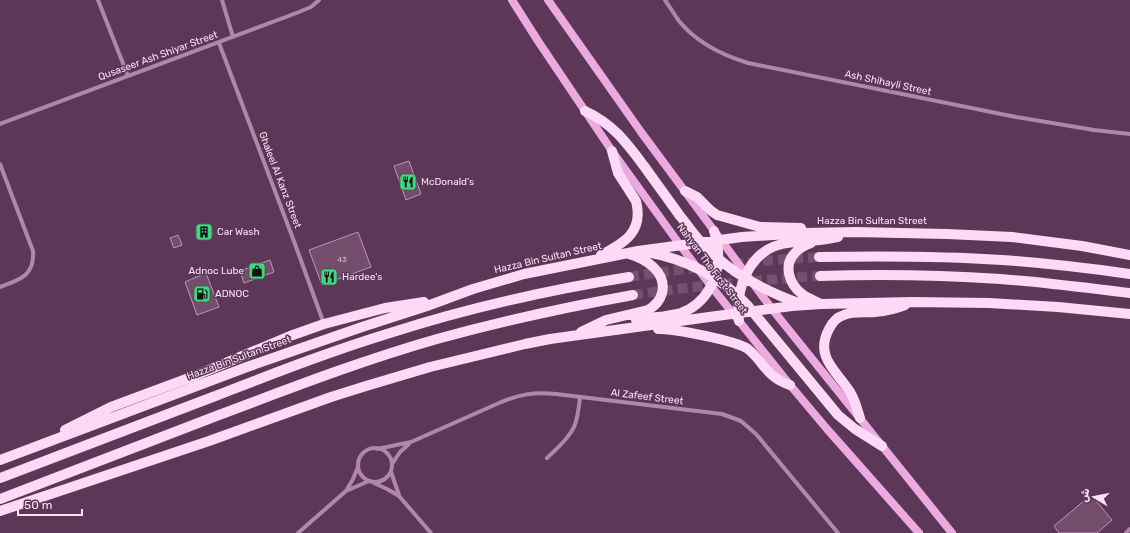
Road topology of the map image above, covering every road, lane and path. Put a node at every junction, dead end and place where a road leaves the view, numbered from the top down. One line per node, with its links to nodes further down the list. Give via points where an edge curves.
1 (98, 0): 9 (street)
2 (222, 0): 7 (street)
3 (319, 0): 7 (street, Qusaseer Ash Shiyar Street, via 307,9)
4 (512, 0): 10 (main road, Nahyan The First Street)
5 (548, 0): 15 (main road)
6 (665, 0): 12 (street, Ash Shihayli Street, via 678,20 708,46 748,63 1016,118)
7 (233, 37): 8 (street, Qusaseer Ash Shiyar Street)
8 (219, 43): 9 (street, Qusaseer Ash Shiyar Street); 46 (street, Ghaleel Al Kanz Street)
9 (128, 76): 11 (street, Qusaseer Ash Shiyar Street)
10 (585, 111): 13 (main road, Nahyan The First Street); 20 (main road, via 608,124 624,140)
11 (0, 124)
12 (1130, 134)
13 (612, 150): 21 (main road, Nahyan The First Street); 27 (main road, via 618,173 636,202 638,218 627,240)
14 (0, 164): 34 (street, via 34,258 29,272 24,277)
15 (685, 191): 17 (main road, via 697,197 713,213 746,224 800,227); 18 (main road)
16 (855, 232): 17 (main road, Hazza Bin Sultan Street); 19 (main road); 24 (main road, Hazza Bin Sultan Street, via 1012,238 1075,245)
17 (825, 233): 18 (main road, Hazza Bin Sultan Street)
18 (717, 237): 20 (main road, Hazza Bin Sultan Street); 26 (main road); 32 (main road)
19 (814, 241): 32 (main road, via 784,243 766,250 757,258); 40 (main road, via 792,256 788,273 791,282 802,294)
20 (700, 242): 21 (main road, Hazza Bin Sultan Street); 26 (main road)
21 (680, 245): 22 (main road, Hazza Bin Sultan Street); 28 (main road, Nahyan The First Street)
22 (638, 251): 23 (main road, Hazza Bin Sultan Street); 28 (main road, via 667,256)
23 (627, 253): 27 (main road, Hazza Bin Sultan Street); 48 (main road, via 645,260 658,272 662,281 659,300 648,310 606,320)
24 (1130, 255)
25 (819, 257): 29 (main road, via 966,258 1049,264)
26 (718, 259): 32 (main road); 33 (main road)
27 (593, 260): 38 (main road, Hazza Bin Sultan Street, via 524,274)
28 (698, 268): 33 (main road)
29 (1130, 274)
30 (629, 276): 61 (main road, via 510,300 390,333 309,360)
31 (820, 276): 35 (main road, via 965,276)
32 (747, 278): 37 (main road); 41 (main road, via 774,294); 42 (main road)
33 (713, 282): 37 (main road); 45 (main road, Nahyan The First Street); 47 (main road, via 699,303 687,310 674,315 628,322)
34 (0, 287)
35 (1130, 293)
36 (633, 295): 65 (main road, via 519,318 390,354 316,378)
37 (738, 297): 43 (main road); 45 (main road)
38 (447, 298): 46 (main road, via 385,308); 55 (main road, Hazza Bin Sultan Street, via 247,367)
39 (912, 302): 40 (main road); 44 (main road, via 974,302); 51 (main road, via 889,310 844,315 835,320 827,334 824,343 826,359 850,392)
40 (821, 304): 41 (main road)
41 (805, 305): 42 (main road)
42 (772, 309): 43 (main road); 51 (main road)
43 (752, 311): 45 (main road); 53 (main road, via 838,415 854,429)
44 (1130, 314)
45 (737, 316): 47 (main road); 49 (main road, Nahyan The First Street)
46 (324, 324): 55 (main road, via 111,407)
47 (598, 332): 48 (main road); 49 (main road, via 630,333 666,329 735,343 748,349 778,380)
48 (576, 335): 66 (main road, via 503,349 386,379)
49 (790, 385): 71 (main road, Nahyan The First Street)
50 (580, 397): 52 (street, Al Zafeef Street, via 541,393 512,397); 56 (street, via 571,433); 70 (street, Al Zafeef Street, via 712,412 741,421 756,434)
51 (860, 418): 53 (main road)
52 (411, 442): 54 (street, Al Zafeef Street); 58 (street, Al Zafeef Street)
53 (882, 446): 72 (main road)
54 (377, 449): 58 (street, via 388,454); 59 (street, via 365,452)
55 (13, 456): 57 (main road, Hazza Bin Sultan Street)
56 (547, 458)
57 (0, 460)
58 (392, 464): 60 (street)
59 (358, 465): 62 (street, via 362,477); 63 (street)
60 (391, 471): 62 (street, via 384,480); 64 (street)
61 (0, 478)
62 (371, 482): 63 (street); 64 (street)
63 (346, 491): 68 (street)
64 (399, 496): 69 (street)
65 (0, 499)
66 (0, 510)
67 (1130, 529): 73 (street)
68 (298, 533)
69 (431, 533)
70 (838, 533)
71 (920, 533)
72 (952, 533)
73 (1126, 533)

